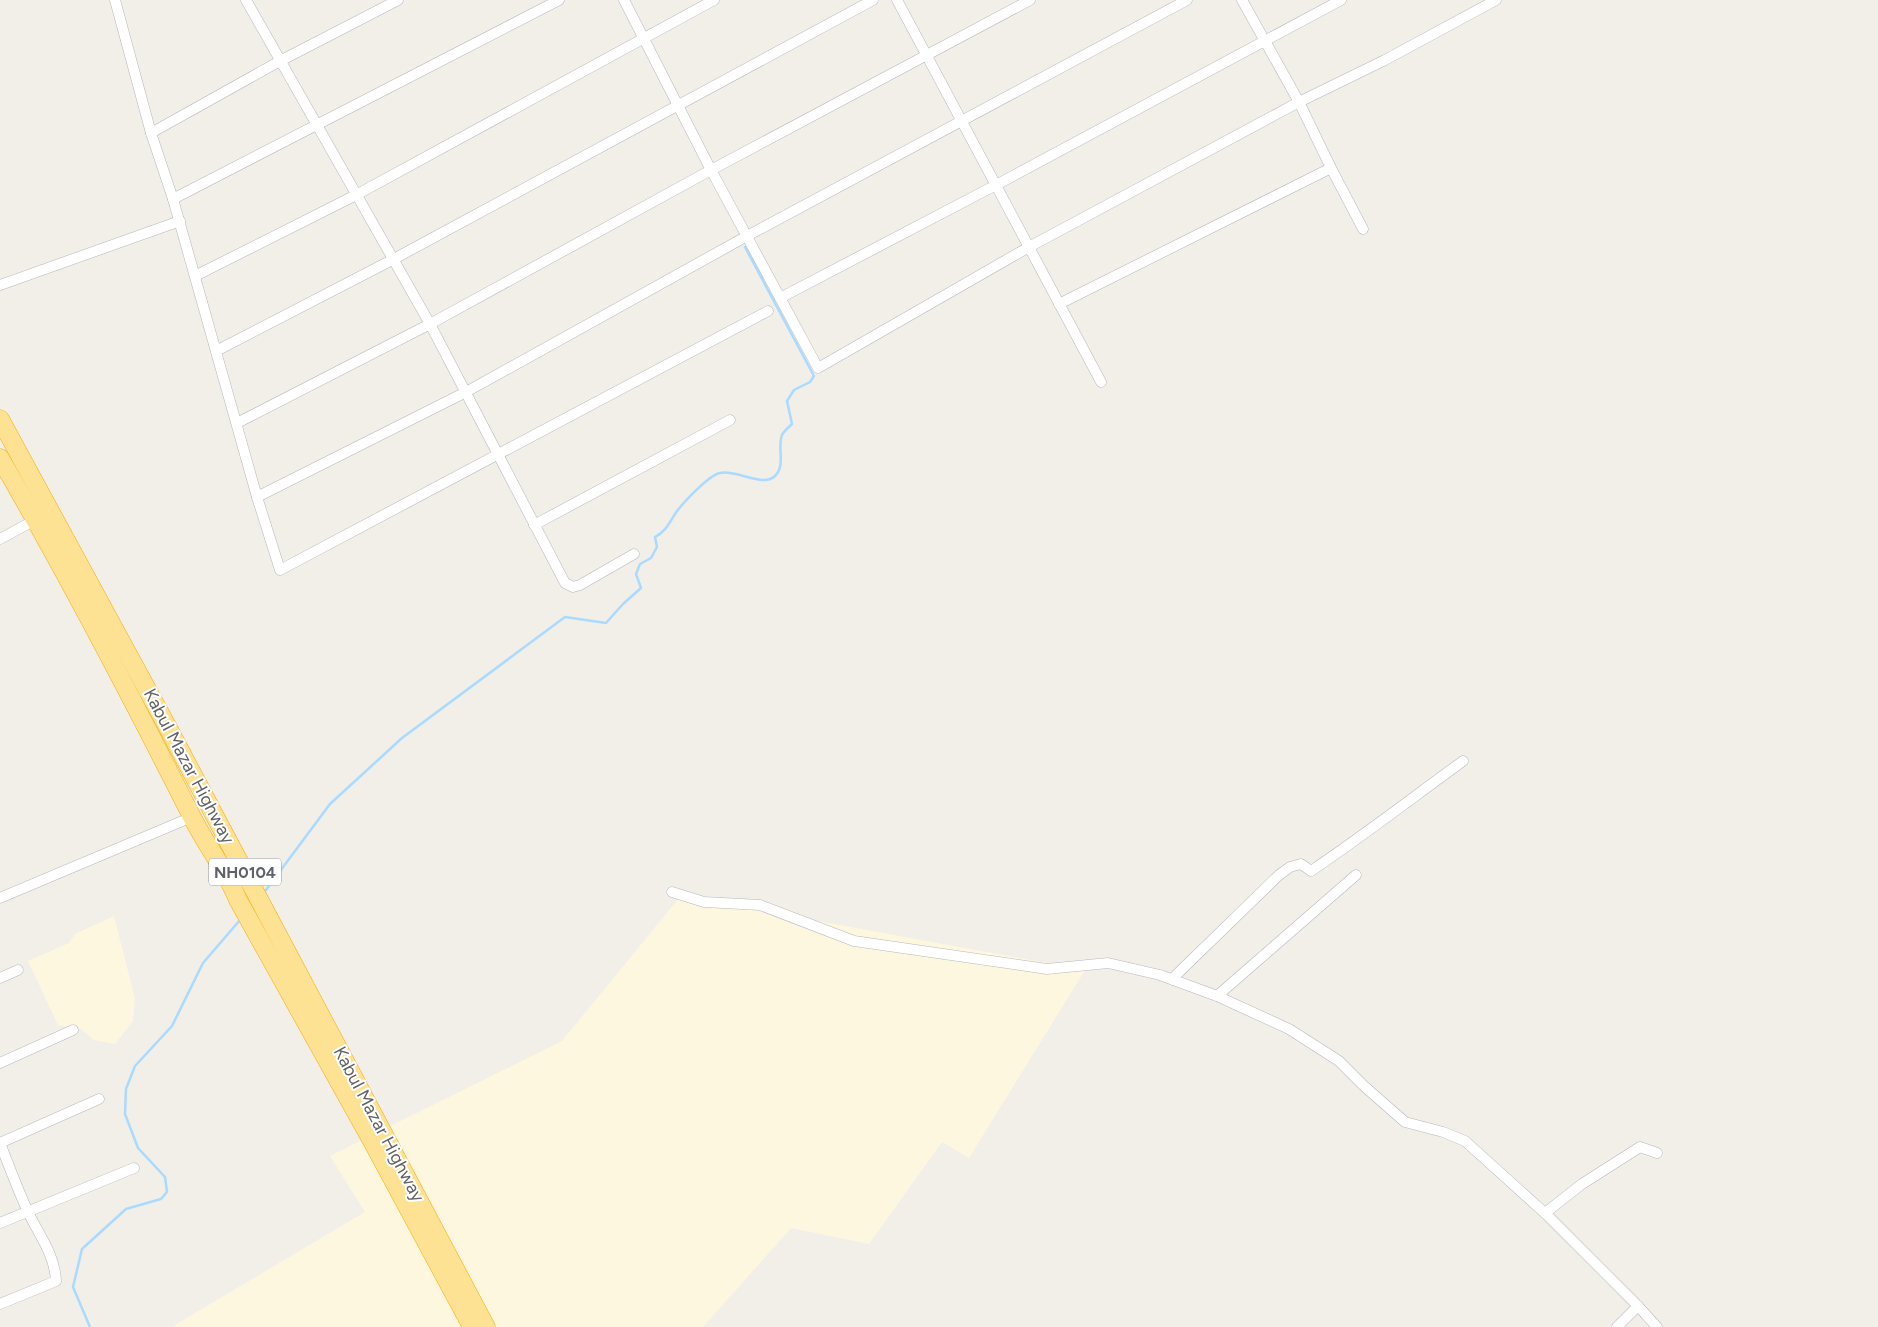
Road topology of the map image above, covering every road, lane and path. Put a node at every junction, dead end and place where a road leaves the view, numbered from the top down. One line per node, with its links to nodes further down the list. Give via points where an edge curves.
1 (115, 0): 22 (street)
2 (246, 0): 17 (street)
3 (398, 0): 17 (street)
4 (559, 0): 21 (street)
5 (624, 0): 14 (street)
6 (714, 0): 14 (street)
7 (873, 0): 19 (street)
8 (897, 0): 16 (street)
9 (1030, 0): 16 (street)
10 (1187, 0): 20 (street)
11 (1242, 0): 15 (street)
12 (1341, 0): 15 (street)
13 (1496, 0): 18 (street)
14 (642, 40): 19 (street); 26 (street)
15 (1265, 41): 18 (street); 25 (street)
16 (927, 55): 20 (street); 24 (street)
17 (280, 62): 21 (street); 22 (street)
18 (1299, 102): 23 (street); 31 (street)
19 (678, 106): 24 (street); 32 (street)
20 (961, 121): 25 (street); 30 (street)
21 (316, 126): 26 (street); 27 (street)
22 (151, 133): 27 (street)
23 (1331, 168): 29 (street); 36 (street)
24 (711, 170): 30 (street); 38 (street)
25 (996, 185): 31 (street); 35 (street)
26 (356, 195): 32 (street); 33 (street)
27 (174, 199): 28 (street)
28 (180, 221): 33 (street); 34 (street)
29 (1363, 229)
30 (747, 236): 35 (street); 41 (street)
31 (1028, 247): 35 (street, via 818,368); 36 (street)
32 (392, 260): 38 (street); 39 (street)
33 (195, 276): 39 (street)
34 (0, 285)
35 (780, 298)
36 (1059, 304): 40 (street)
37 (768, 311): 45 (street)
38 (430, 324): 41 (street); 44 (street)
39 (216, 351): 44 (street)
40 (1101, 382)
41 (466, 392): 45 (street); 47 (street)
42 (0, 419): 73 (highway, Kabul Mazar Highway / NH0104)
43 (730, 420): 49 (street)
44 (237, 423): 47 (street)
45 (497, 456): 47 (street, via 280,570); 49 (street)
46 (0, 458): 48 (highway, Kabul Mazar Highway / NH0104)
47 (257, 496)
48 (35, 520): 50 (street); 53 (highway, Kabul Mazar Highway / NH0104)
49 (534, 525): 51 (street, via 564,583 573,586)
50 (0, 539)
51 (634, 554)
52 (1463, 761): 59 (street, via 1311,871 1301,864 1279,875)
53 (192, 817): 56 (street); 72 (highway, Kabul Mazar Highway / NH0104)
54 (1356, 875): 60 (street)
55 (672, 892): 59 (street, via 704,902 760,905 854,941 1047,969 1108,963)
56 (0, 898)
57 (18, 970): 58 (street)
58 (0, 978)
59 (1173, 980): 60 (street)
60 (1217, 996): 68 (street, via 1289,1029 1339,1060 1406,1122 1465,1141)
61 (73, 1030): 62 (street)
62 (0, 1063)
63 (99, 1099): 64 (street)
64 (0, 1143): 67 (street)
65 (1657, 1153): 68 (street, via 1640,1147 1582,1184)
66 (134, 1168): 67 (street)
67 (28, 1211): 69 (street); 70 (street, via 51,1256 56,1280)
68 (1545, 1213): 71 (street)
69 (0, 1223)
70 (0, 1304)
71 (1638, 1306): 74 (street); 75 (street)
72 (472, 1327)
73 (486, 1327)
74 (1617, 1327)
75 (1656, 1327)

